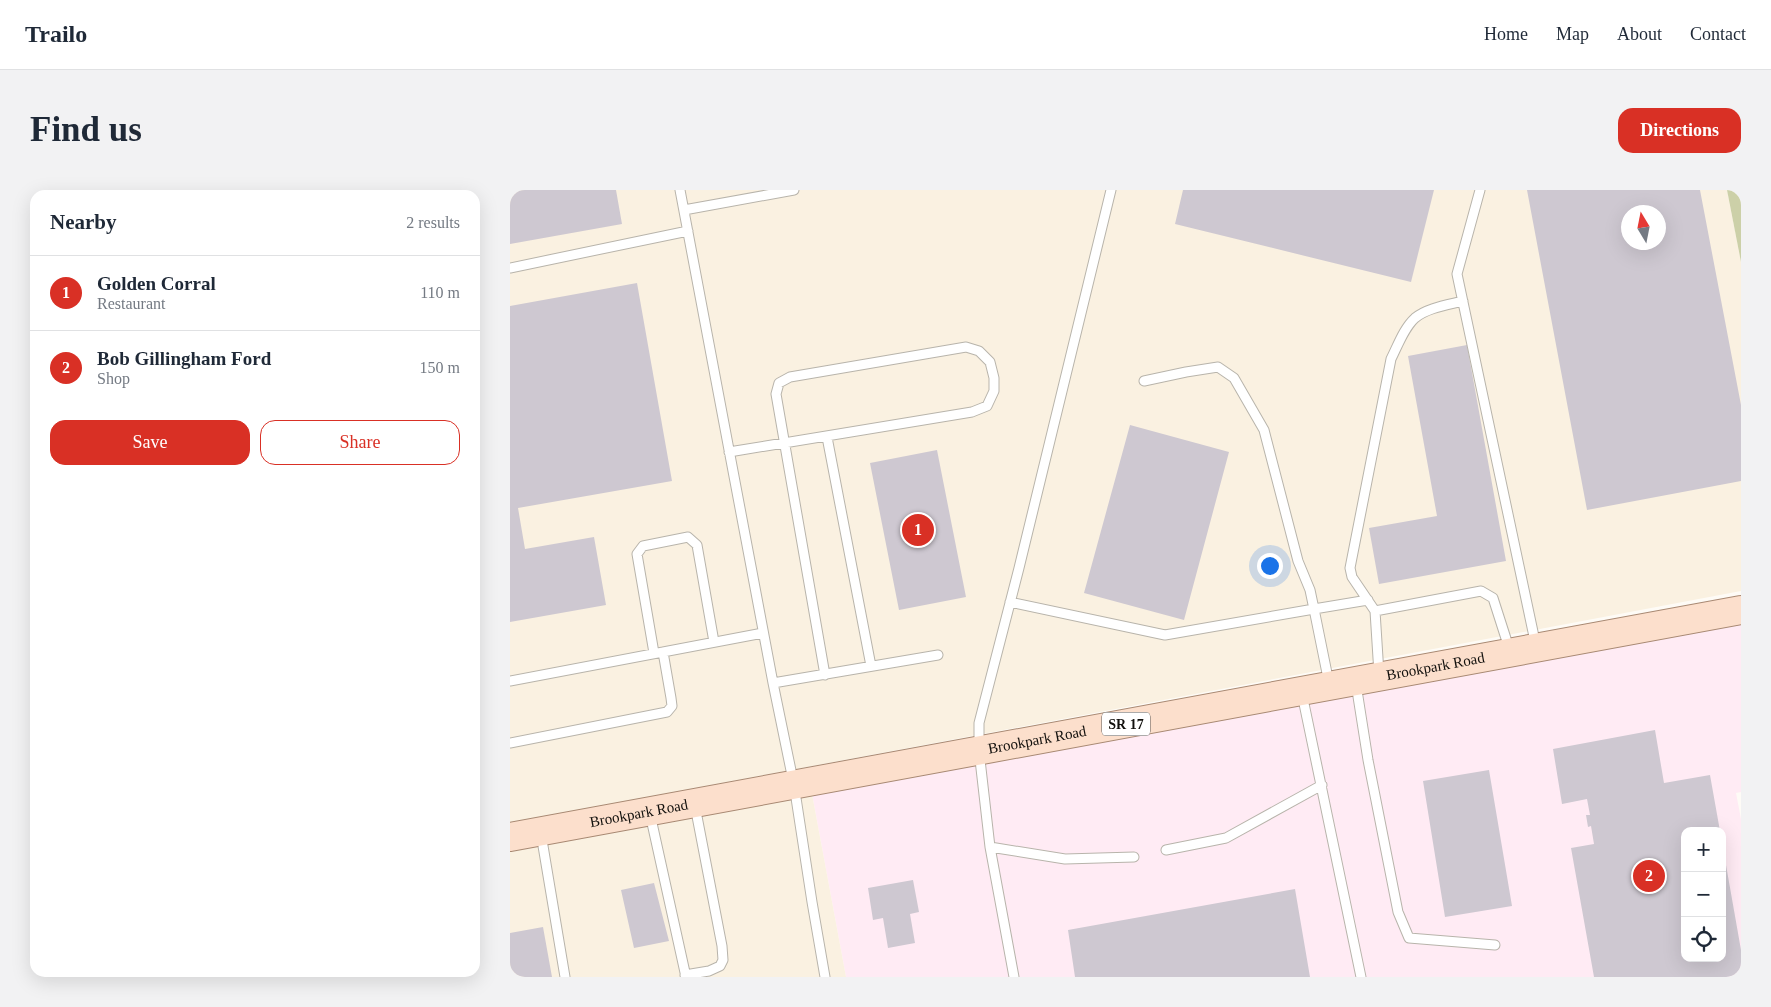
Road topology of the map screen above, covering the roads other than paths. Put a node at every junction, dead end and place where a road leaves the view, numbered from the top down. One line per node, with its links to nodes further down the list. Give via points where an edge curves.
1 (680, 190): 5 (lane)
2 (794, 190): 5 (lane)
3 (1111, 190): 14 (lane)
4 (1480, 190): 8 (lane, via 1457,274)
5 (684, 210): 6 (lane)
6 (688, 231): 7 (lane); 12 (lane)
7 (510, 268)
8 (1463, 301): 13 (lane, via 1434,308 1416,318 1405,330 1391,358 1350,568 1352,577); 20 (lane)
9 (1144, 381): 15 (lane, via 1218,367 1234,378 1264,430)
10 (826, 437): 11 (lane); 11 (lane, via 972,412 987,406 994,391 990,362 979,351 966,347 790,377 779,384 776,394); 24 (lane)
11 (784, 444): 12 (lane); 25 (lane)
12 (729, 452): 18 (lane)
13 (1368, 600): 15 (lane); 17 (lane)
14 (1010, 602): 15 (lane, via 1165,635); 31 (lane, via 979,723)
15 (1314, 609): 27 (lane)
16 (1741, 610): 20 (main road, Brookpark Road / SR 17)
17 (1376, 612): 22 (lane, via 1481,591 1493,598); 27 (lane)
18 (763, 633): 19 (lane); 28 (lane)
19 (714, 642): 21 (lane); 21 (lane, via 697,544 688,537 643,546 637,554)
20 (1536, 648): 22 (main road, Brookpark Road / SR 17)
21 (659, 653): 26 (lane); 30 (lane, via 671,698 672,706 667,712)
22 (1510, 653): 27 (main road, Brookpark Road / SR 17)
23 (938, 655): 24 (lane)
24 (871, 666): 25 (lane)
25 (825, 674): 28 (lane)
26 (510, 681)
27 (1355, 682): 29 (main road, Brookpark Road / SR 17); 41 (lane, via 1398,912 1408,938)
28 (773, 683): 32 (lane)
29 (1302, 691): 31 (main road, Brookpark Road / SR 17); 33 (lane)
30 (510, 743)
31 (979, 750): 32 (main road, Brookpark Road / SR 17); 38 (lane)
32 (794, 785): 34 (main road, Brookpark Road / SR 17); 44 (lane)
33 (1322, 785): 39 (lane, via 1226,838); 46 (lane)
34 (695, 803): 35 (main road, Brookpark Road / SR 17); 42 (lane, via 723,960 720,966 709,971)
35 (650, 811): 36 (main road, Brookpark Road / SR 17); 42 (lane)
36 (541, 831): 37 (main road, Brookpark Road / SR 17); 43 (lane)
37 (510, 837)
38 (990, 847): 40 (lane, via 1065,860); 45 (lane)
39 (1166, 850)
40 (1134, 857)
41 (1494, 945)
42 (686, 976)
43 (565, 977)
44 (825, 977)
45 (1014, 977)
46 (1361, 977)

